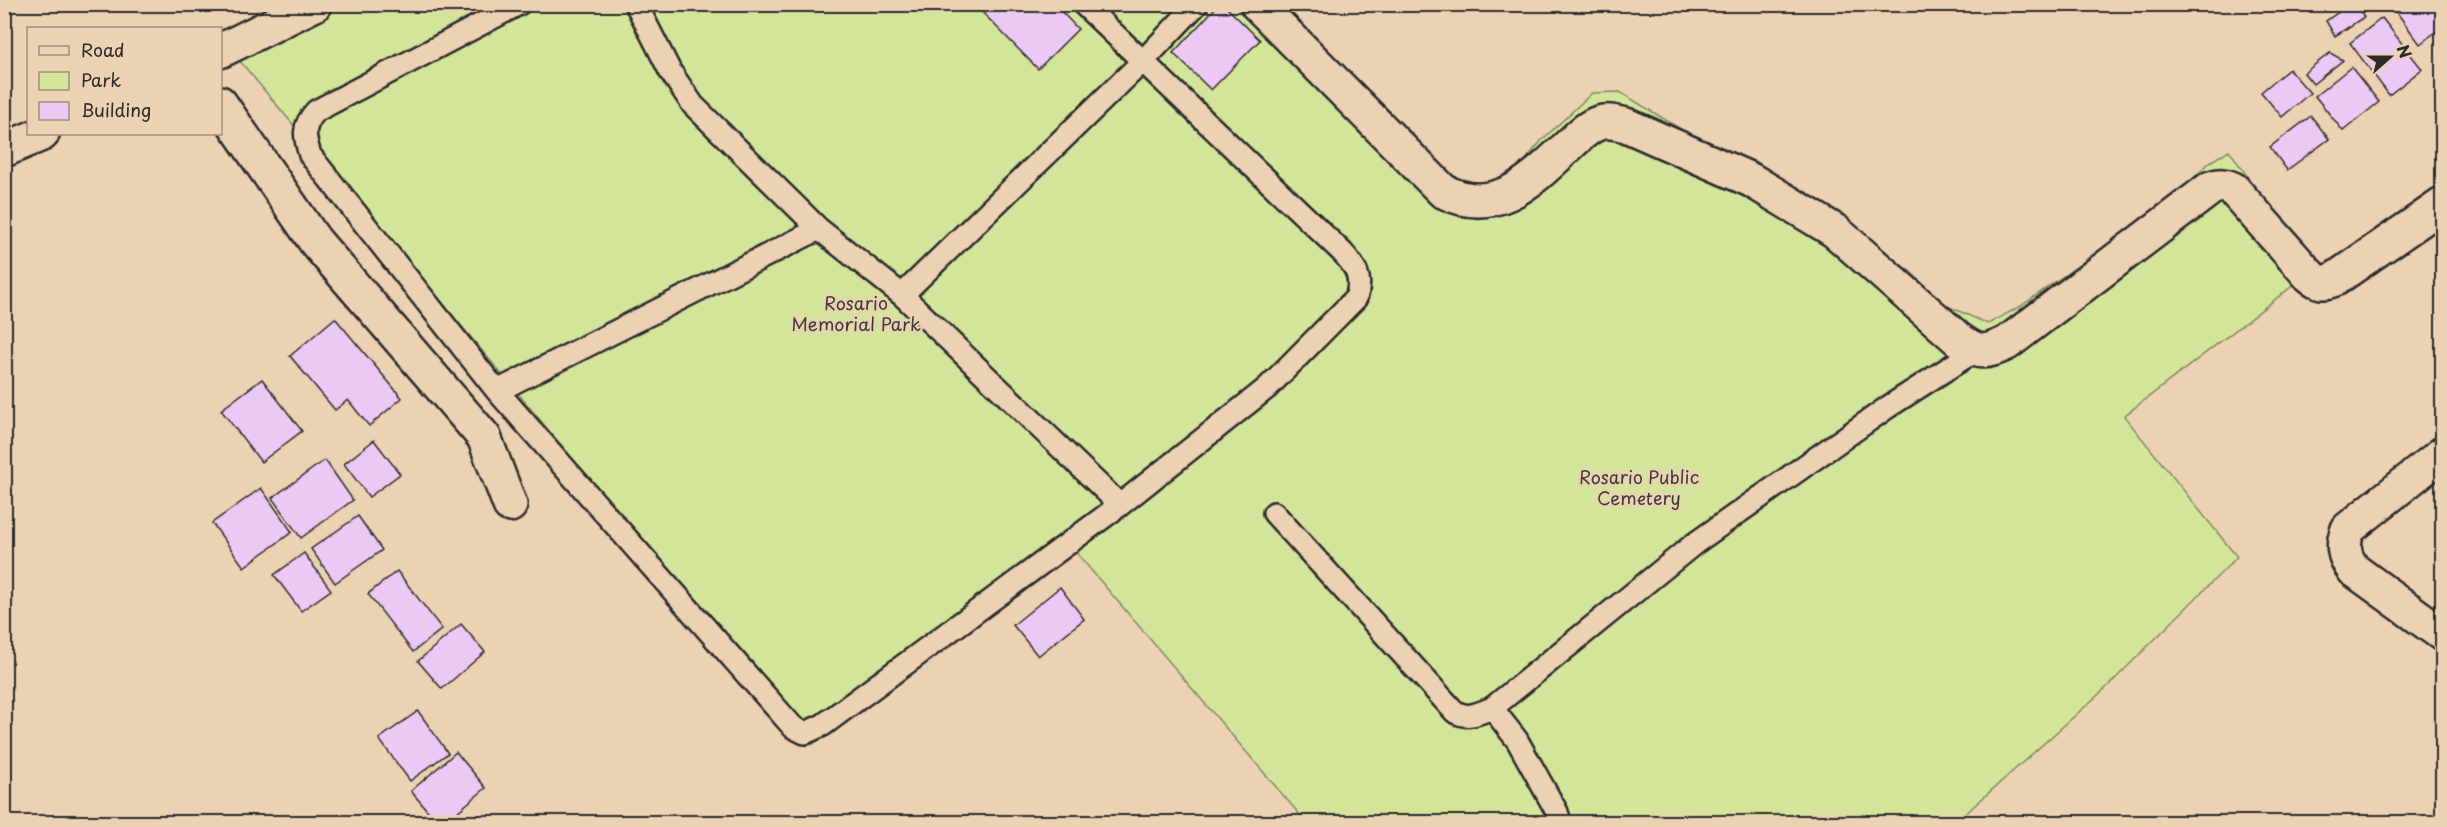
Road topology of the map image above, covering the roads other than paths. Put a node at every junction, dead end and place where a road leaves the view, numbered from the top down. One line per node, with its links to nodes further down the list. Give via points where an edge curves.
1 (315, 4): 7 (street)
2 (519, 4): 16 (lane, via 316,111 304,132 310,155)
3 (636, 4): 13 (lane, via 693,105)
4 (1083, 4): 8 (lane)
5 (1197, 4): 8 (lane)
6 (1257, 4): 15 (street, via 1443,191 1481,202 1517,189 1588,128 1610,122 1626,125 1751,180 1835,231)
7 (222, 50)
8 (1142, 62): 14 (lane); 19 (lane, via 1342,252 1355,267 1360,286 1356,298 1267,388)
9 (222, 106): 18 (street, via 315,241 484,438)
10 (40, 135): 11 (street)
11 (4, 150)
12 (2442, 205): 15 (street, via 2335,279 2322,282 2309,275 2233,189 2226,185 2211,188 2007,343)
13 (819, 229): 14 (lane); 16 (lane)
14 (902, 295): 19 (lane)
15 (1975, 351): 22 (lane, via 1694,543)
16 (498, 391): 19 (lane, via 793,727 805,733 823,725)
17 (2442, 454): 21 (street, via 2348,529 2344,540 2346,560 2354,570)
18 (510, 505)
19 (1120, 506)
20 (1274, 513): 22 (lane, via 1455,712 1467,717)
21 (2436, 619)
22 (1492, 708): 23 (lane, via 1517,740)
23 (1560, 822)

